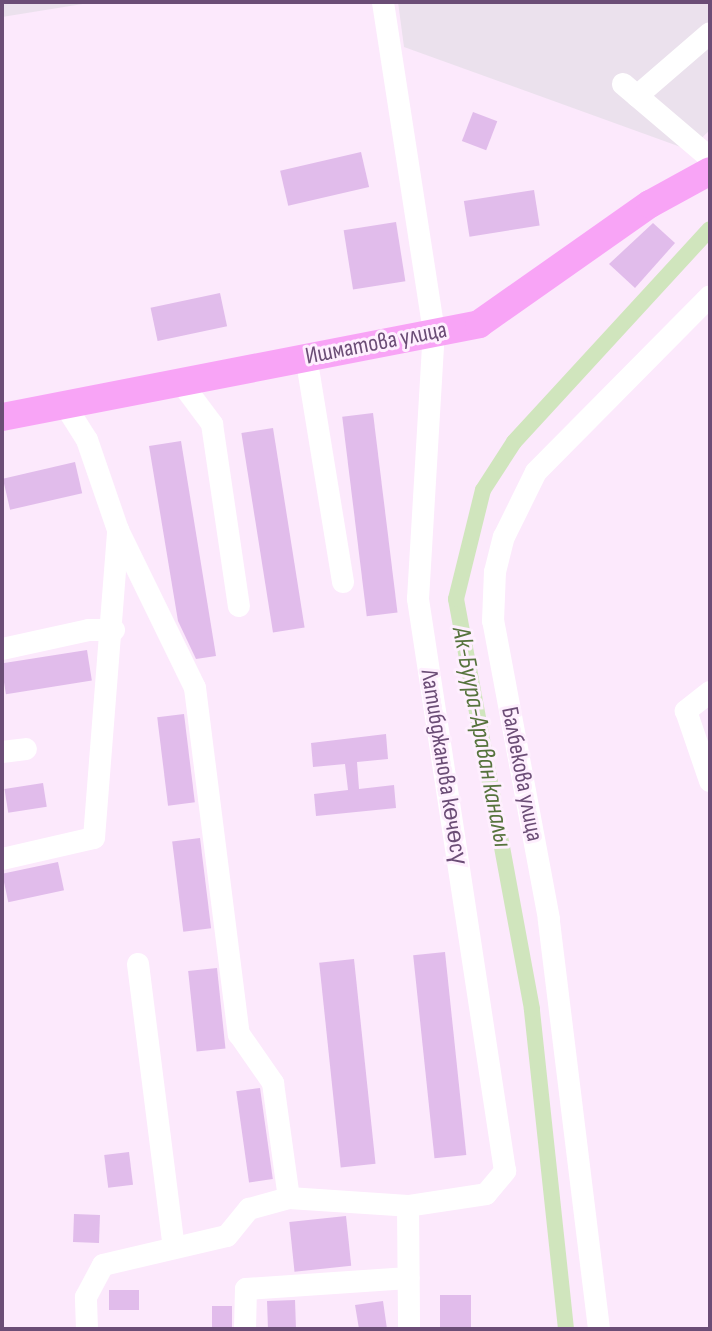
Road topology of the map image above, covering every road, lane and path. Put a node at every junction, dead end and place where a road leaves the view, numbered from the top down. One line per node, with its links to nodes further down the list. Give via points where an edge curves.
1 (383, 2): 6 (street, Латибджанова көчөсү)
2 (710, 33): 3 (street, via 630,90)
3 (710, 158)
4 (710, 171): 6 (main road, Ишматова улица, via 650,204 479,324)
5 (710, 296): 29 (street, Балбекова улица, via 536,472 504,537 495,572 493,621 549,919)
6 (434, 332): 7 (main road, Ишматова улица); 23 (street, Латибджанова көчөсү, via 418,599 505,1171 486,1194)
7 (306, 356): 8 (main road, Ишматова улица); 12 (street)
8 (180, 381): 9 (main road, Ишматова улица); 13 (street, via 212,424)
9 (65, 405): 10 (main road, Ишматова улица); 11 (street, via 87,440)
10 (2, 417)
11 (118, 530): 14 (street); 22 (street, via 195,688 239,1034 273,1083)
12 (343, 582)
13 (239, 606)
14 (114, 630): 15 (street, via 89,630); 20 (street, via 101,716 94,838)
15 (2, 649)
16 (710, 692): 19 (street, via 686,711)
17 (26, 749): 18 (street)
18 (2, 752)
19 (710, 781)
20 (2, 859)
21 (138, 964): 24 (street)
22 (289, 1198): 23 (street); 24 (street, via 249,1209 227,1236)
23 (408, 1206): 25 (street)
24 (174, 1248): 26 (street, via 103,1265 86,1297)
25 (409, 1278): 27 (street, via 246,1289); 28 (street)
26 (87, 1329)
27 (245, 1329)
28 (409, 1329)
29 (599, 1329)

